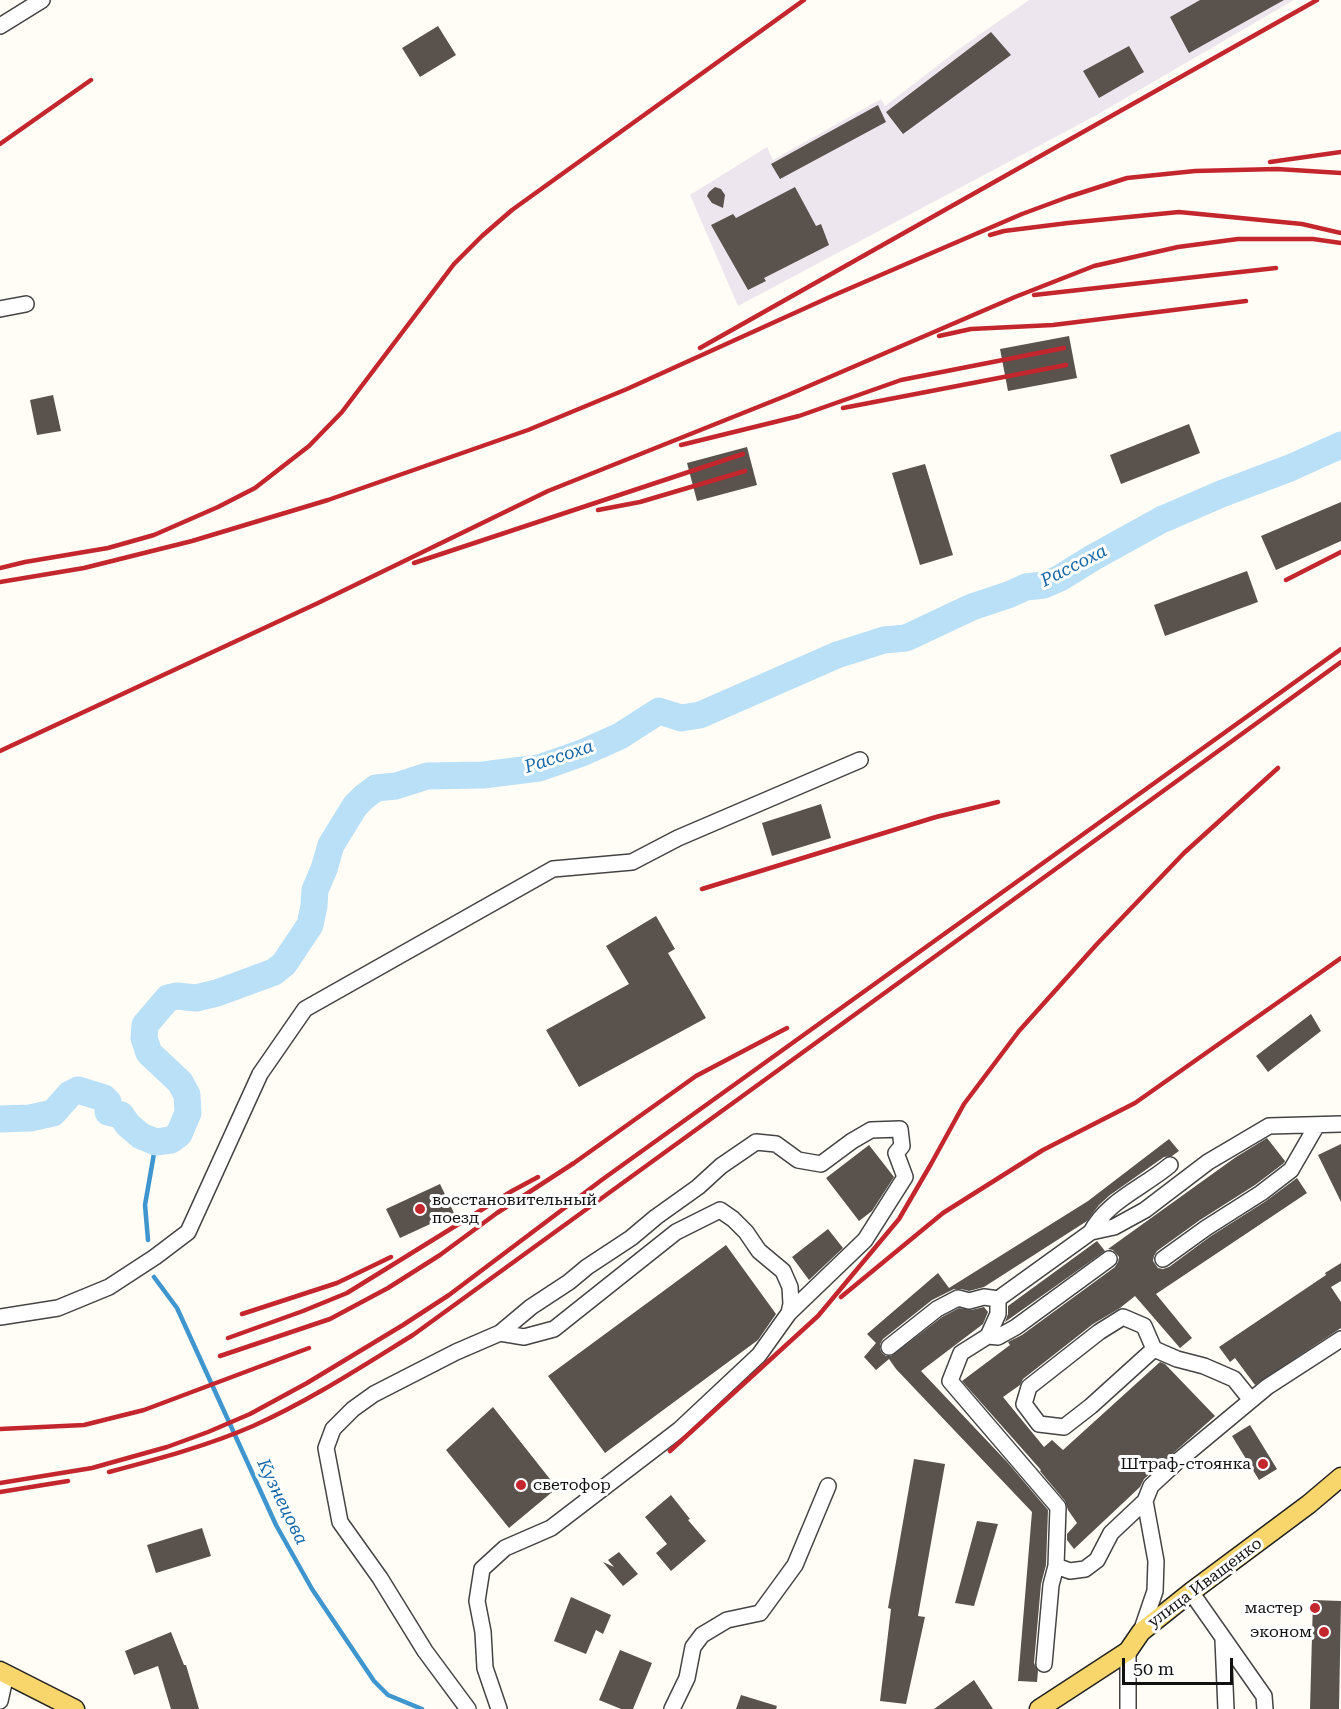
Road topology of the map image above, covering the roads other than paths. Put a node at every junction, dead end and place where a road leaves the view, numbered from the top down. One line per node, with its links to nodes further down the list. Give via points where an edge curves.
1 (42, 0): 2 (street)
2 (0, 26)
3 (26, 304): 4 (street)
4 (0, 309)
5 (860, 760): 14 (street, via 678,838 632,862 552,869 305,1010 260,1074 188,1232 109,1287 58,1308)
6 (1341, 1124): 7 (street)
7 (1317, 1125): 9 (street, via 1269,1126 1208,1162 1145,1210 1114,1227); 11 (street, via 1291,1170)
8 (1170, 1165): 9 (street, via 1115,1204)
9 (1091, 1232): 12 (street)
10 (1109, 1259): 16 (street, via 1016,1327 998,1337)
11 (1163, 1259)
12 (998, 1299): 16 (street, via 998,1314); 18 (street, via 958,1298 937,1309)
13 (789, 1312): 15 (street, via 790,1287 783,1271 720,1210 676,1232 554,1329 524,1337); 15 (street, via 865,1240 904,1177 896,1152 902,1146 900,1130 871,1131 821,1164 798,1160 776,1144 756,1142); 34 (street, via 759,1355 678,1430 551,1528 505,1548 482,1569 477,1601 485,1668)
14 (0, 1317)
15 (500, 1333): 33 (street, via 374,1394 333,1429 326,1448 340,1522 424,1651)
16 (988, 1336): 24 (street, via 961,1353 950,1381 1058,1507)
17 (1341, 1339): 20 (street)
18 (888, 1347)
19 (1154, 1349): 19 (street, via 1064,1426 1039,1424 1024,1404 1029,1387 1123,1317 1144,1326); 20 (street, via 1234,1379)
20 (1251, 1400): 23 (street, via 1151,1486)
21 (1340, 1482): 25 (main road, улица Иващенко)
22 (828, 1486): 35 (street, via 795,1565 760,1613 727,1620 702,1635 693,1647 687,1678)
23 (1146, 1501): 24 (street, via 1112,1533 1097,1560 1085,1569 1070,1571); 26 (street, via 1156,1561 1155,1591)
24 (1056, 1566): 29 (street)
25 (1191, 1592): 26 (main road, улица Иващенко); 27 (street)
26 (1141, 1632): 28 (main road, улица Иващенко)
27 (1223, 1640): 38 (street); 39 (street, via 1264,1696)
28 (1128, 1651): 36 (main road, улица Иващенко); 37 (street)
29 (1044, 1664)
30 (3, 1672): 31 (street); 32 (main road)
31 (0, 1701)
32 (75, 1709)
33 (468, 1709)
34 (499, 1709)
35 (672, 1709)
36 (1040, 1709)
37 (1128, 1709)
38 (1226, 1709)
39 (1264, 1709)

